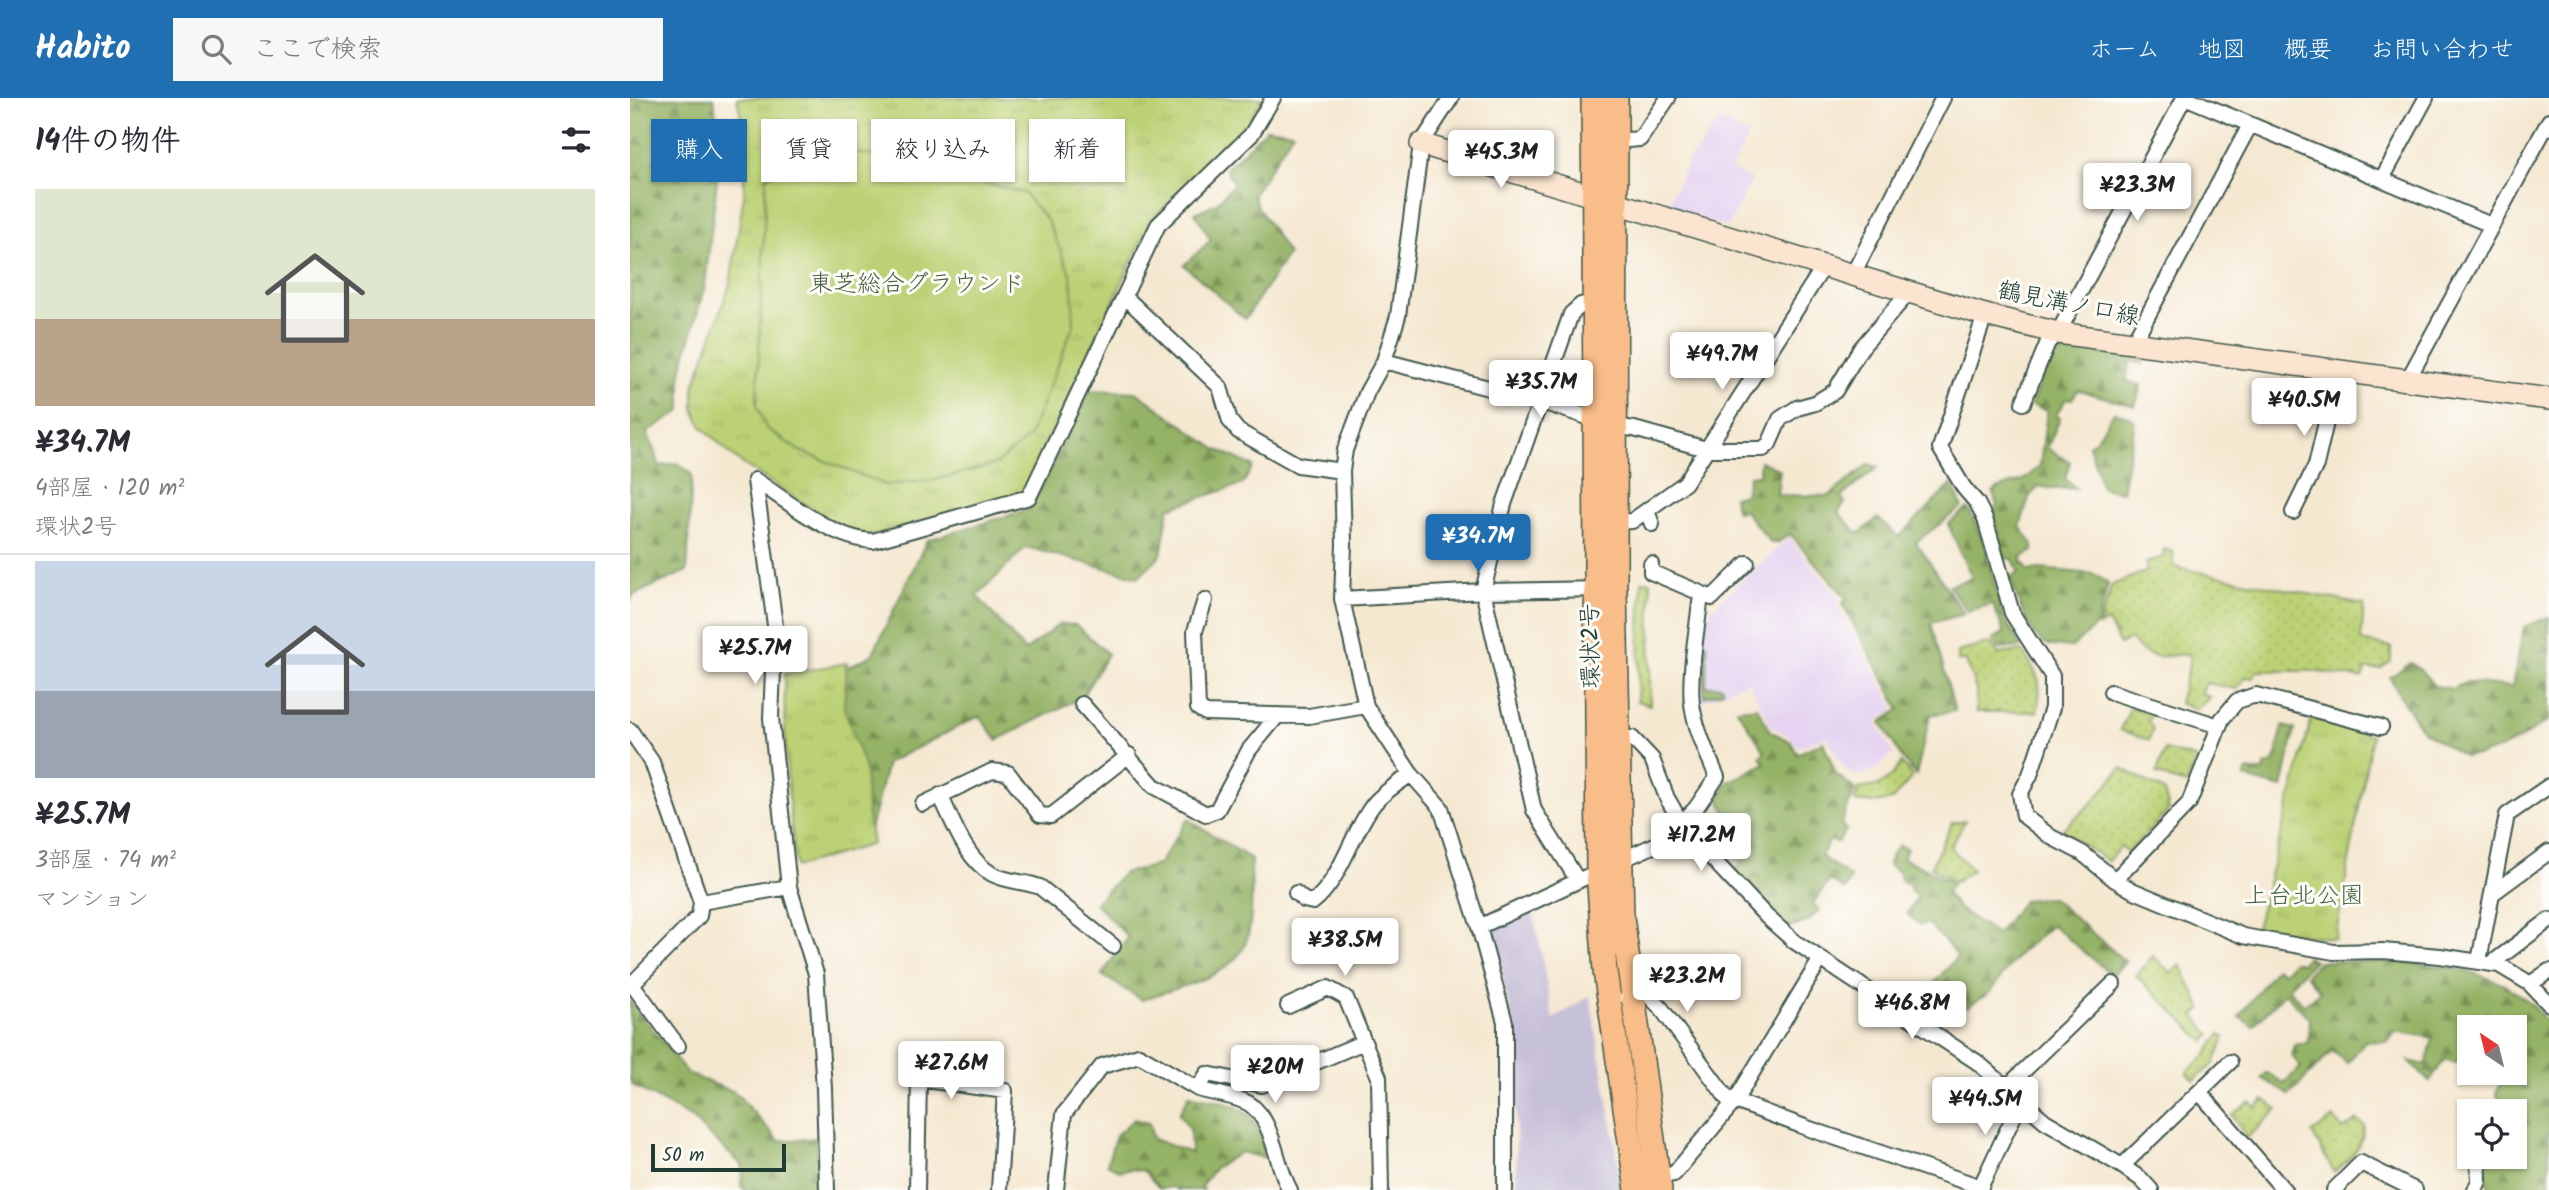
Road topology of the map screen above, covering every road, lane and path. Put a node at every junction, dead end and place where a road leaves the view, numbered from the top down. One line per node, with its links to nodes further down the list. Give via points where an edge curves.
1 (1273, 98): 20 (street, via 1251,135 1158,225)
2 (1593, 98): 14 (main road, 環状2号)
3 (1616, 98): 11 (main road, 環状2号)
4 (1668, 98): 11 (street, via 1640,139)
5 (1943, 98): 18 (street)
6 (2185, 98): 10 (street); 23 (street)
7 (2426, 98): 13 (street)
8 (1449, 99): 12 (street)
9 (2549, 121): 16 (street)
10 (2250, 125): 13 (street); 24 (street)
11 (1615, 141): 15 (main road, 環状2号)
12 (1421, 144): 14 (main road, 鶴見溝ノ口線); 25 (street, via 1398,317)
13 (2382, 179): 16 (street)
14 (1593, 195): 15 (main road, 鶴見溝ノ口線); 21 (main road, 環状2号)
15 (1615, 204): 17 (main road, 鶴見溝ノ口線); 31 (main road, 環状2号)
16 (2491, 225): 27 (street)
17 (1824, 266): 18 (main road, 鶴見溝ノ口線); 32 (street)
18 (1853, 274): 19 (main road, 鶴見溝ノ口線)
19 (1910, 291): 22 (main road, 鶴見溝ノ口線); 32 (street, via 1861,348 1835,391 1780,419 1763,449)
20 (1124, 296): 33 (street, via 1220,387 1230,421 1238,430 1298,465); 61 (street, via 1029,497 873,541 834,531 755,481 775,625 771,718)
21 (1596, 301): 29 (street, via 1571,314); 31 (main road, 環状2号)
22 (1985, 315): 23 (main road, 鶴見溝ノ口線); 60 (street, via 1940,448 1985,519 2012,613 2052,676 2052,708 2020,794 2024,816)
23 (2058, 333): 24 (main road, 鶴見溝ノ口線); 30 (street, via 2048,342)
24 (2133, 343): 26 (main road, 鶴見溝ノ口線)
25 (1384, 362): 29 (street); 33 (street, via 1353,428)
26 (2338, 371): 27 (main road, 鶴見溝ノ口線); 34 (street, via 2316,465)
27 (2407, 381): 28 (main road, 鶴見溝ノ口線)
28 (2549, 399)
29 (1539, 401): 31 (street); 39 (street, via 1504,504)
30 (2024, 403)
31 (1604, 423): 32 (street); 35 (main road, 環状2号); 38 (main road, 環状2号)
32 (1706, 449): 35 (street, via 1685,483 1649,518)
33 (1342, 471): 41 (street)
34 (2293, 512)
35 (1616, 522): 38 (main road, 環状2号)
36 (1747, 563): 40 (street, via 1712,598)
37 (1651, 564): 40 (street, via 1651,572)
38 (1605, 589): 39 (street); 50 (main road, 環状2号); 59 (main road, 環状2号)
39 (1483, 592): 41 (street); 59 (street, via 1534,810)
40 (1700, 594): 56 (street, via 1692,708 1717,777)
41 (1342, 599): 45 (street)
42 (1205, 600): 46 (street, via 1195,631 1199,708 1206,713)
43 (2111, 692): 47 (street)
44 (1082, 704): 51 (street)
45 (1366, 706): 46 (street, via 1309,716); 52 (street)
46 (1278, 715): 51 (street, via 1249,750 1217,810 1206,814 1154,786)
47 (2219, 726): 48 (street, via 2237,701 2256,695); 60 (street, via 2189,803)
48 (2381, 727)
49 (630, 730): 64 (street, via 652,762)
50 (1617, 738): 56 (street, via 1632,738 1652,759); 58 (main road, 環状2号)
51 (1129, 755): 54 (street, via 1051,816 1040,815 1008,773 1001,771)
52 (1411, 774): 62 (street, via 1375,802 1326,892 1313,902); 66 (street, via 1441,808)
53 (2549, 786): 63 (street, via 2507,816)
54 (940, 795): 55 (street); 67 (street, via 981,865 1003,878 1040,887)
55 (923, 804)
56 (1684, 827): 58 (street); 68 (street, via 1767,917)
57 (2549, 852): 63 (street)
58 (1620, 861): 59 (street); 73 (main road, 環状2号)
59 (1588, 876): 66 (street); 74 (main road, 環状2号)
60 (2115, 880): 69 (street, via 2243,936 2334,952 2383,951)
61 (789, 887): 64 (street); 89 (street, via 816,974)
62 (1296, 893)
63 (2493, 893): 69 (street)
64 (701, 902): 78 (street, via 699,916 632,984)
65 (2549, 920): 69 (street)
66 (1479, 927): 95 (street, via 1504,1022)
67 (1112, 946)
68 (1820, 960): 80 (street, via 1978,1062); 84 (street)
69 (2485, 962): 72 (street)
70 (2549, 971): 72 (street)
71 (2113, 984): 80 (street)
72 (2530, 985): 75 (street)
73 (1632, 996): 74 (street); 84 (street, via 1647,994 1661,1008); 87 (main road, 環状2号)
74 (1609, 1001): 96 (main road, 環状2号)
75 (2549, 1004)
76 (1289, 1006): 77 (street, via 1328,989 1346,998)
77 (1364, 1042): 81 (street, via 1262,1085 1207,1073); 94 (street, via 1379,1077)
78 (678, 1046)
79 (2230, 1062): 82 (street)
80 (2007, 1087): 83 (street)
81 (1198, 1090): 92 (street, via 1139,1055 1102,1066 1064,1114); 93 (street, via 1250,1103 1264,1119)
82 (2200, 1093): 85 (street); 98 (street)
83 (2021, 1101): 85 (street, via 2045,1121); 88 (street)
84 (1733, 1103): 87 (street, via 1674,1174); 88 (street)
85 (2122, 1166): 97 (street)
86 (2478, 1169): 101 (street)
87 (1659, 1183)
88 (1980, 1189)
89 (827, 1190)
90 (917, 1190): 91 (street, via 919,1079 1005,1091)
91 (999, 1190)
92 (1056, 1190)
93 (1290, 1190)
94 (1381, 1190)
95 (1505, 1190)
96 (1637, 1190)
97 (2151, 1190)
98 (2284, 1190)
99 (2334, 1190): 100 (street, via 2361,1163)
100 (2415, 1190)
101 (2475, 1190)

